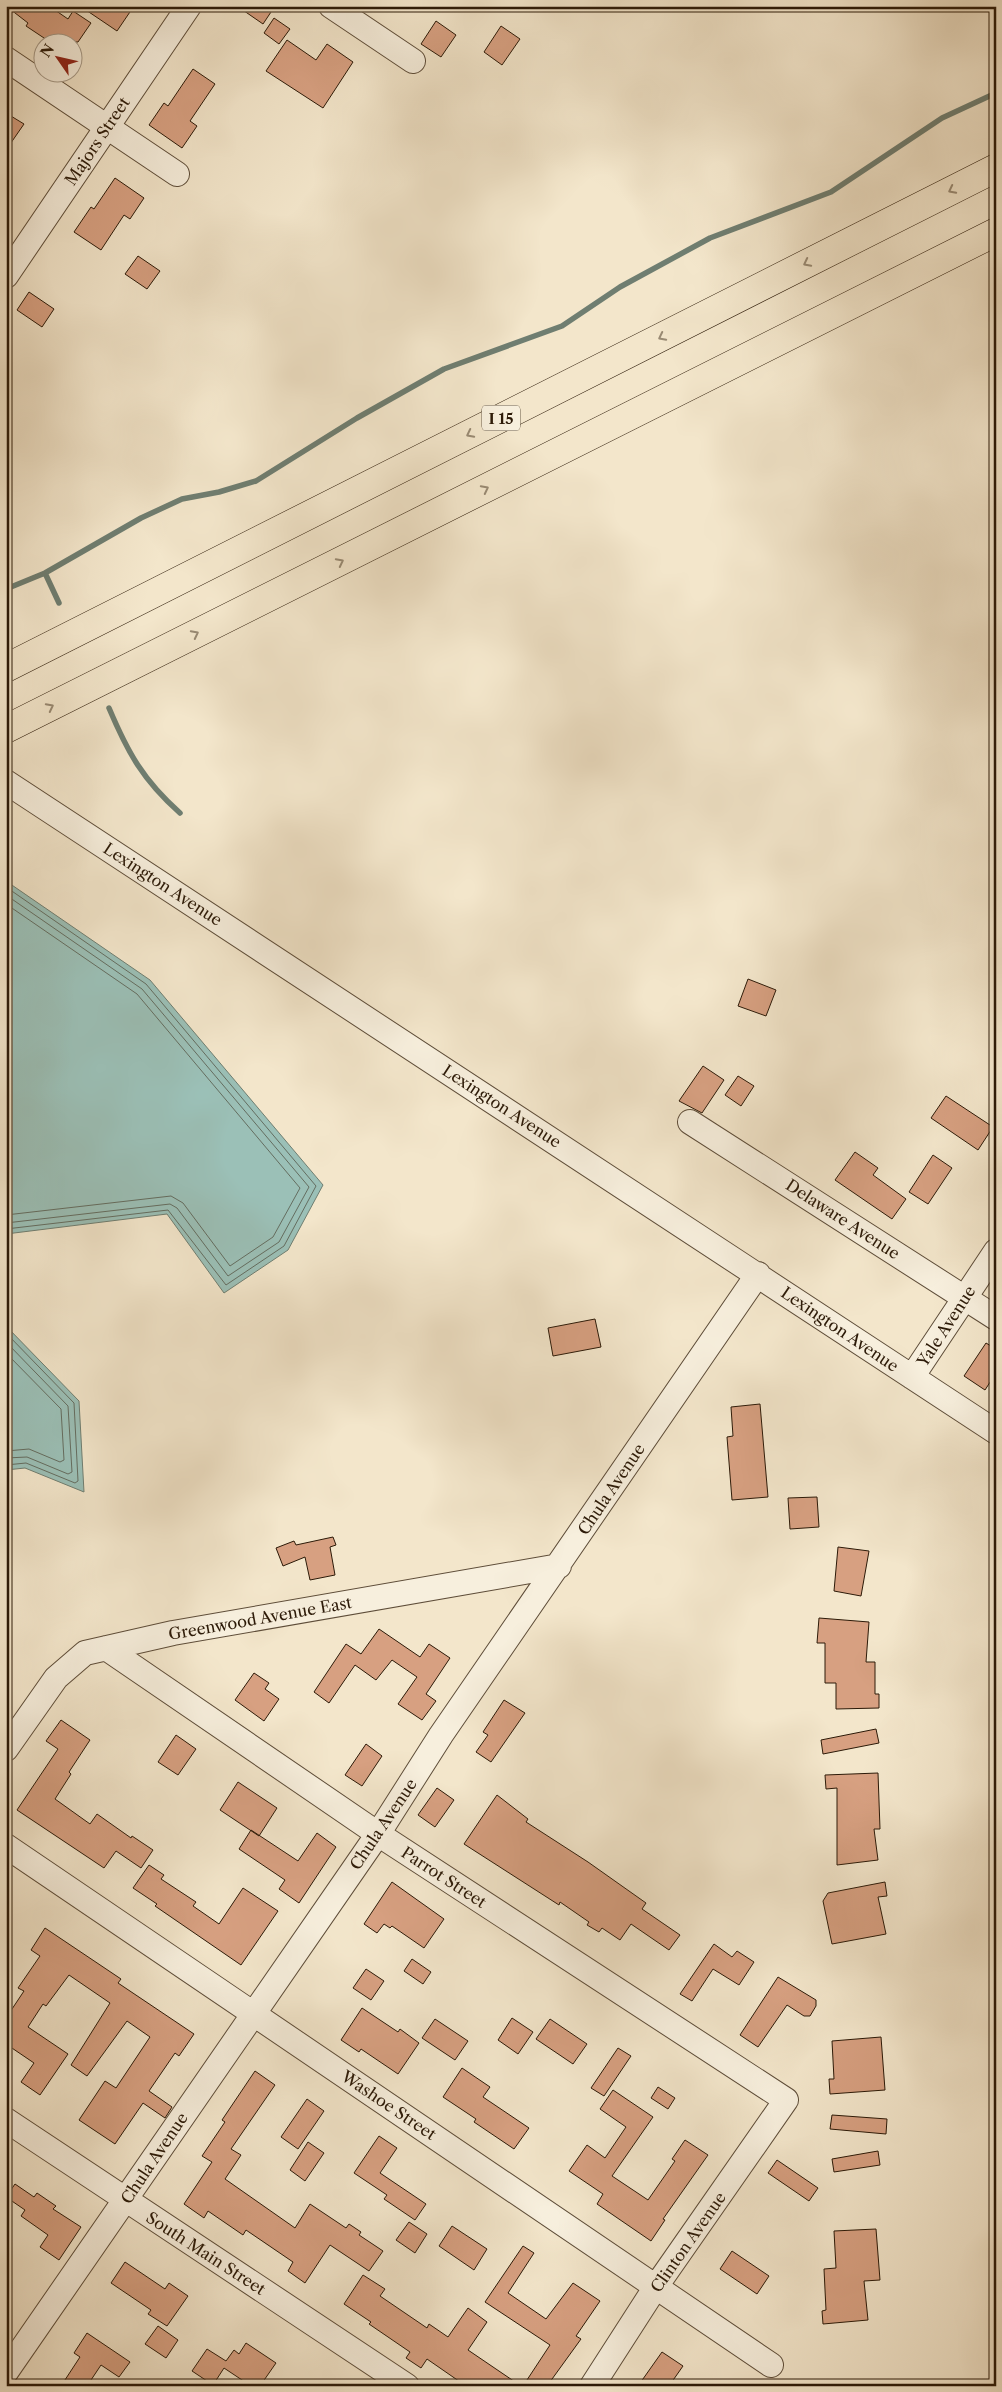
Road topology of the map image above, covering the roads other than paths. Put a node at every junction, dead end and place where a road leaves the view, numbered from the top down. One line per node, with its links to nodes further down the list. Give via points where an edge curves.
1 (188, 6): 5 (street, Majors Street)
2 (331, 6): 4 (street)
3 (6, 59): 5 (street)
4 (413, 61)
5 (107, 127): 7 (street); 9 (street, Majors Street)
6 (996, 168): 10 (highway, I 15, one-way to 10)
7 (177, 174)
8 (996, 232): 11 (highway, one-way to 8)
9 (6, 276)
10 (6, 668)
11 (6, 729)
12 (11, 785): 15 (street, Lexington Avenue)
13 (690, 1122): 16 (street, Delaware Avenue)
14 (996, 1251): 16 (street, Yale Avenue)
15 (758, 1274): 18 (street, Lexington Avenue); 20 (street, Chula Avenue)
16 (965, 1297): 17 (street, Delaware Avenue); 18 (street, Yale Avenue)
17 (996, 1318)
18 (912, 1377): 19 (street, Lexington Avenue)
19 (996, 1432)
20 (559, 1566): 21 (street, Greenwood Avenue East); 23 (street, Chula Avenue)
21 (106, 1648): 22 (street, Greenwood Avenue East, via 86,1654 56,1678); 23 (street, Parrot Street)
22 (6, 1749)
23 (378, 1834): 25 (street, Chula Avenue); 26 (street, Parrot Street)
24 (6, 1846): 25 (street, Washoe Street)
25 (252, 2014): 28 (street, Chula Avenue); 29 (street, Washoe Street)
26 (786, 2100): 29 (street, Clinton Avenue)
27 (6, 2120): 28 (street, South Main Street)
28 (125, 2200): 31 (street, Chula Avenue); 32 (street, South Main Street)
29 (657, 2286): 30 (street, Washoe Street); 33 (street, Clinton Avenue)
30 (771, 2365)
31 (6, 2372)
32 (407, 2386)
33 (592, 2386)

